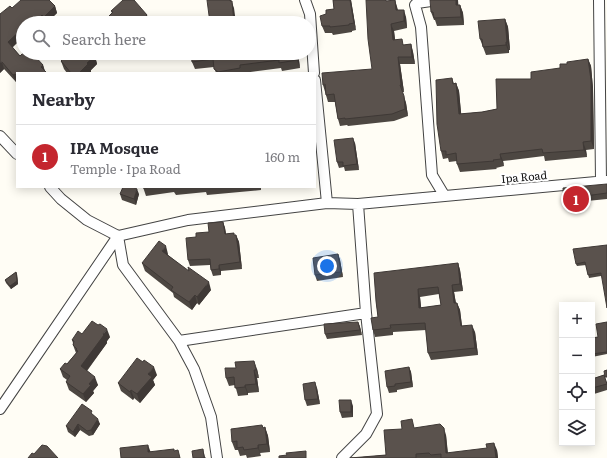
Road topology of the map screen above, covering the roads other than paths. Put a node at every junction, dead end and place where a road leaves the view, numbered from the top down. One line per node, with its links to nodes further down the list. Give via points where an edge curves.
1 (305, 0): 4 (street)
2 (438, 0): 12 (street, via 415,5 421,27 432,175)
3 (599, 0): 10 (street)
4 (310, 16)
5 (313, 60): 6 (street)
6 (314, 72)
7 (316, 90): 13 (street)
8 (0, 136): 9 (street)
9 (16, 153)
10 (604, 181): 12 (street, Ipa Road)
11 (51, 188): 15 (street, via 87,220)
12 (444, 195): 14 (street, Ipa Road)
13 (327, 204): 14 (street, Ipa Road); 15 (street, Ipa Road, via 188,220)
14 (358, 204): 16 (street)
15 (118, 236): 17 (street, via 123,265); 18 (street)
16 (366, 313): 17 (street); 20 (street, via 377,414 366,434)
17 (179, 341): 19 (street, via 194,369 211,417)
18 (0, 409)
19 (217, 458)
20 (342, 458)

